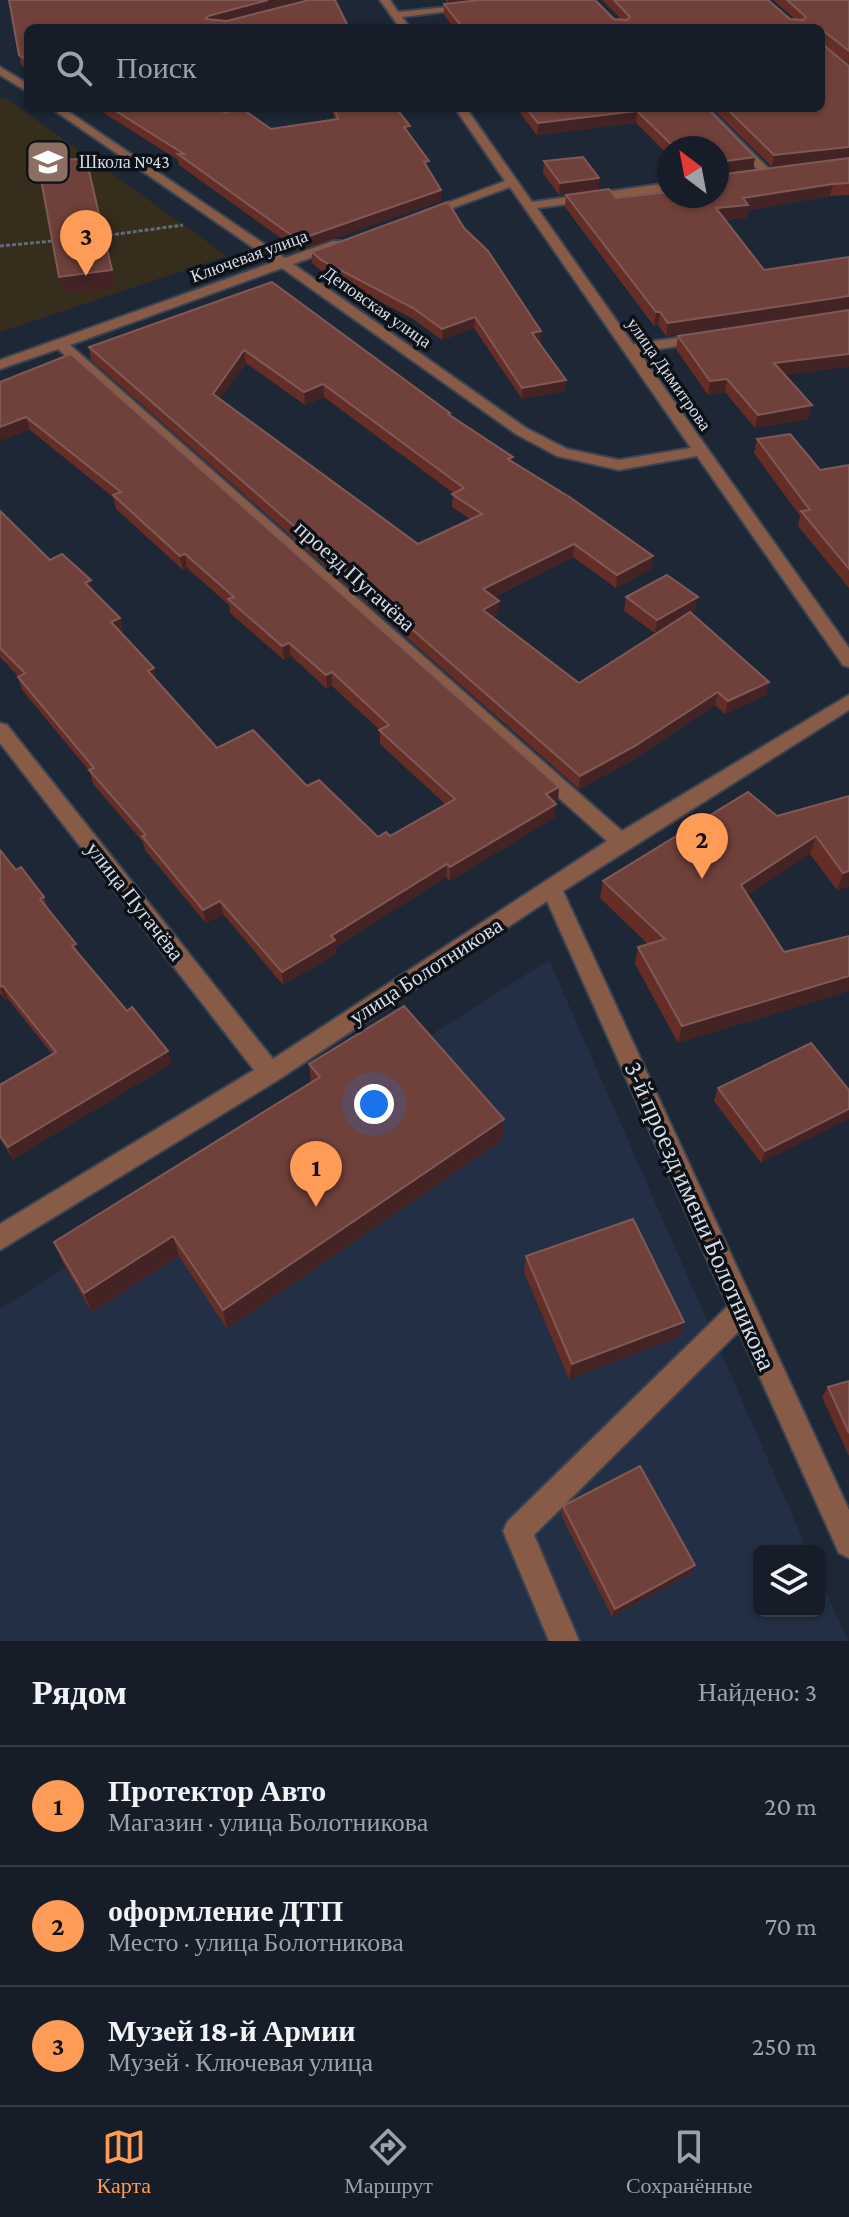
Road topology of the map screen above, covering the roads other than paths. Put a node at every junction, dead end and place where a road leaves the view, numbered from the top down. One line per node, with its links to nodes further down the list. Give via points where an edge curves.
1 (385, 0): 3 (street)
2 (486, 6): 3 (street)
3 (396, 15): 4 (street)
4 (402, 24)
5 (0, 70): 7 (street)
6 (24, 75): 7 (street)
7 (12, 78): 8 (street); 9 (street)
8 (0, 82)
9 (24, 86)
10 (62, 112): 19 (street, Деповская улица)
11 (463, 112): 14 (street, улица Димитрова)
12 (706, 112): 13 (street, via 762,175)
13 (781, 172)
14 (511, 183): 16 (street, улица Димитрова); 17 (street)
15 (657, 189): 16 (street)
16 (527, 206): 22 (street, улица Димитрова)
17 (411, 218)
18 (354, 238): 19 (street, Ключевая улица)
19 (283, 263): 21 (street, Ключевая улица); 24 (street, Деповская улица, via 521,431 562,453 619,465)
20 (723, 335): 22 (street)
21 (61, 344): 23 (street, Ключевая улица); 28 (street, проезд Пугачёва)
22 (629, 349): 24 (street, улица Димитрова)
23 (0, 365)
24 (701, 451): 25 (street, улица Димитрова)
25 (849, 661)
26 (849, 701): 28 (street, улица Болотникова)
27 (0, 730): 30 (street, улица Пугачёва)
28 (621, 842): 29 (street, улица Болотникова)
29 (552, 889): 30 (street, улица Болотникова); 32 (street, 3-й проезд имени Болотникова)
30 (270, 1073): 31 (street, улица Болотникова)
31 (0, 1238)
32 (743, 1309): 33 (street, 3-й проезд имени Болотникова); 34 (street, via 518,1531)
33 (849, 1543)
34 (564, 1641)

